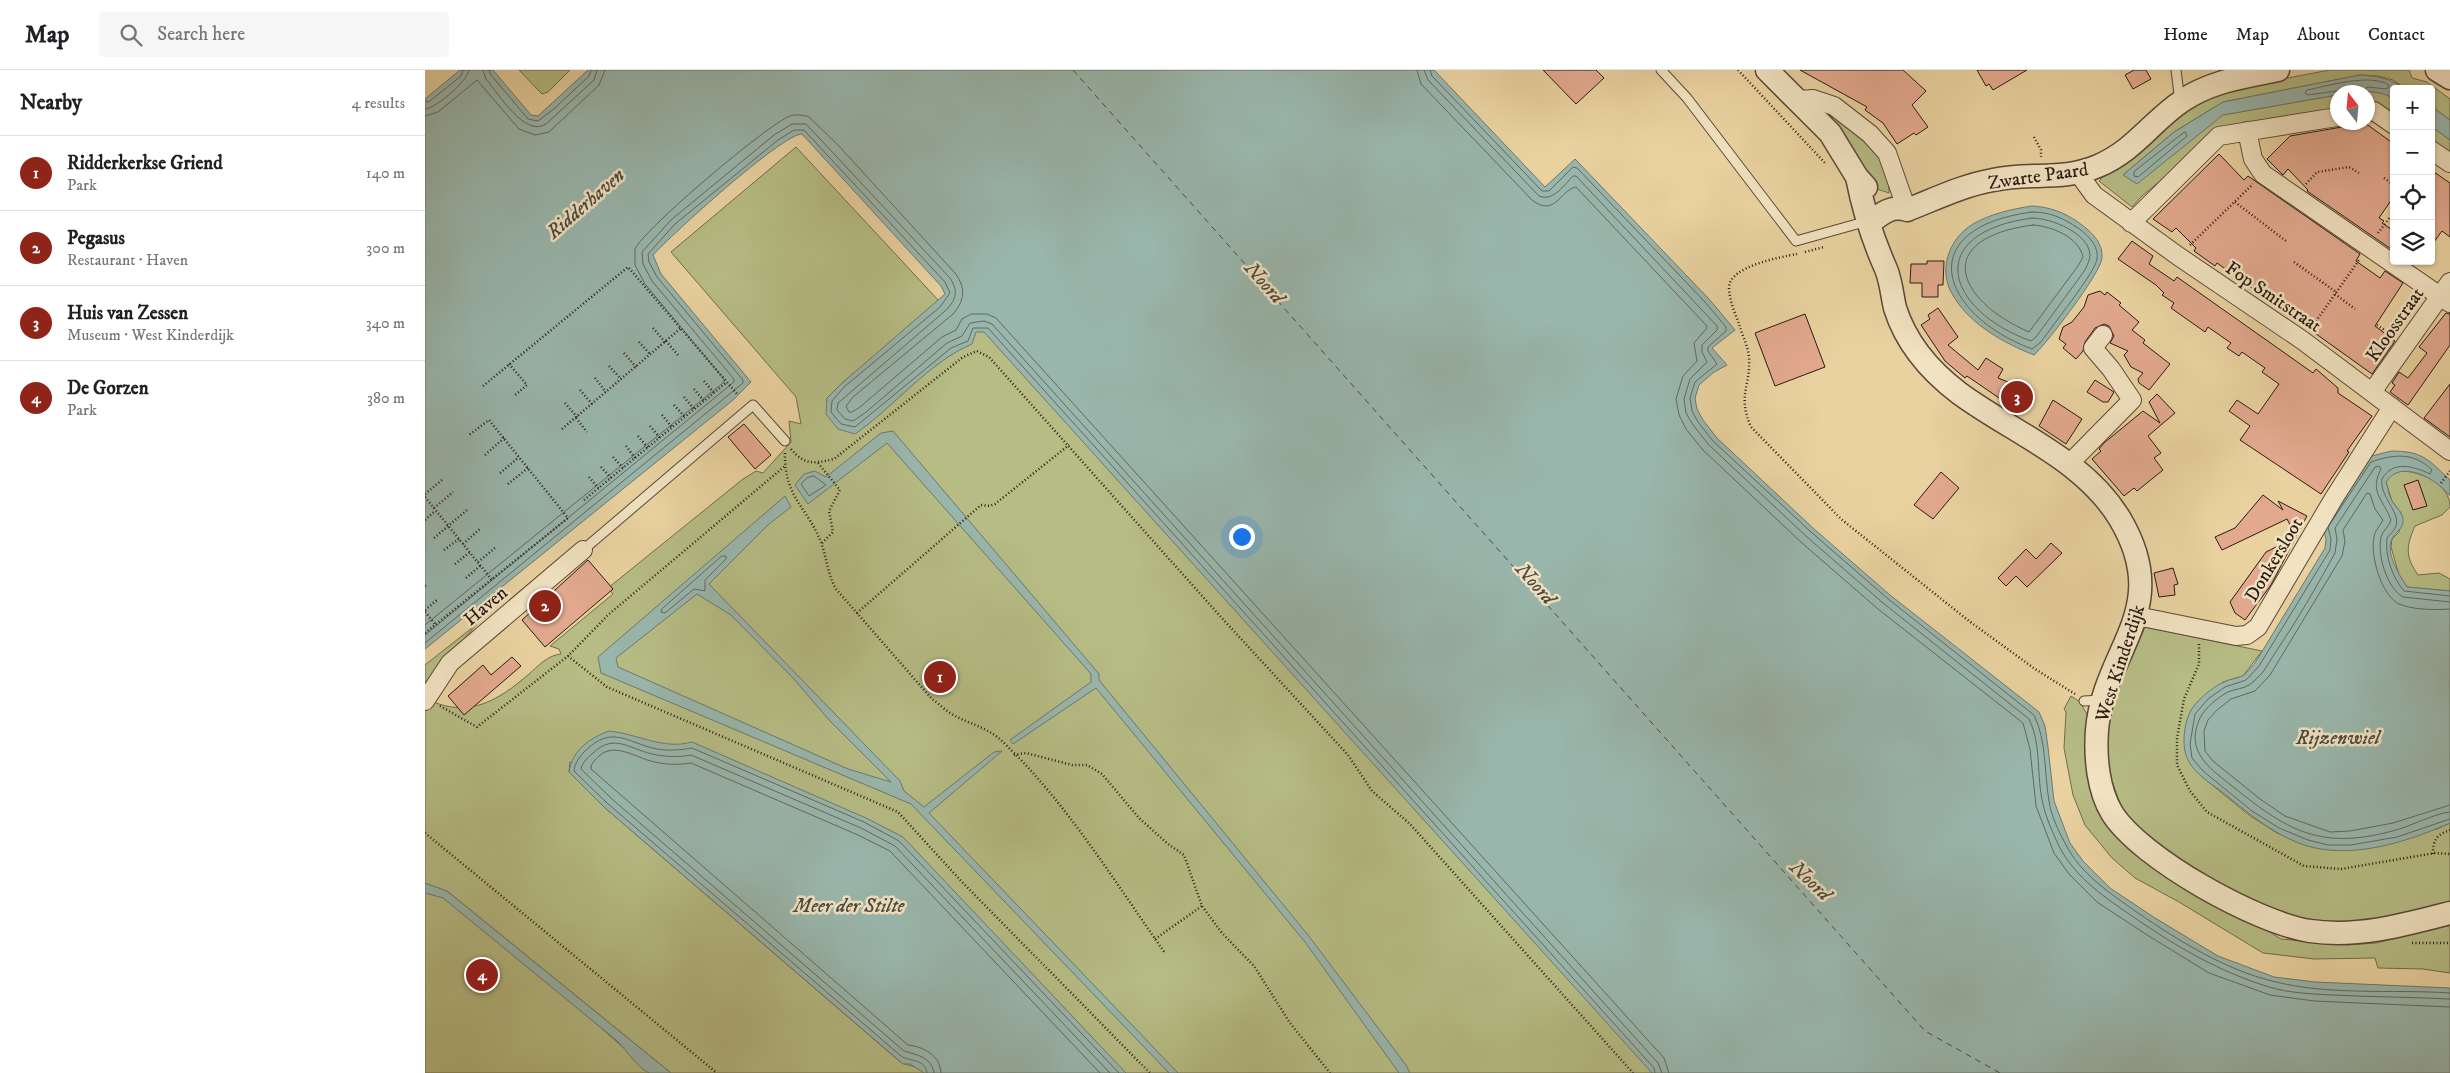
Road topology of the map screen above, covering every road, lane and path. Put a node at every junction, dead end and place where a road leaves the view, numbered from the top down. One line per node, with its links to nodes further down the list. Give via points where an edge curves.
1 (1661, 70): 28 (lane, via 1687,98 1796,241)
2 (1738, 70): 18 (path)
3 (1767, 70): 8 (street, West Kinderdijk)
4 (2176, 70): 9 (lane)
5 (2278, 70): 9 (street, Zwarte Paard, via 2220,82)
6 (2437, 70): 7 (street)
7 (2450, 78)
8 (1799, 100): 26 (street, via 1813,99 1834,106 1870,134 1887,153); 28 (street, West Kinderdijk, via 1830,133 1857,177 1869,189)
9 (2180, 102): 19 (street, Zwarte Paard, via 2132,147 2097,167)
10 (2375, 112): 12 (street)
11 (2330, 118): 13 (street)
12 (2390, 122)
13 (2247, 131): 21 (street, via 2253,159); 29 (street, via 2219,136)
14 (2034, 137): 15 (path)
15 (2041, 150)
16 (2435, 153): 17 (street)
17 (2450, 163)
18 (1829, 167)
19 (2078, 173): 26 (street, Zwarte Paard, via 1995,179); 29 (street, Fop Smitstraat, via 2094,196)
20 (2359, 173): 24 (path, via 2349,167 2317,172)
21 (2263, 174): 24 (street); 25 (path)
22 (2384, 178): 23 (path)
23 (2390, 182)
24 (2295, 196): 32 (street)
25 (2235, 202): 30 (path); 33 (path)
26 (1907, 210): 28 (street, Zwarte Paard, via 1901,219)
27 (2390, 218): 32 (path)
28 (1874, 221): 90 (street, West Kinderdijk, via 1878,255 1887,271 1901,323 1928,366 1959,393)
29 (2131, 223): 33 (street, Fop Smitstraat)
30 (2287, 241)
31 (1832, 244): 135 (path, West Kinderdijk, via 1757,264 1738,272 1731,280 1730,297 1749,355 1743,400 1751,427 1841,519 2035,669)
32 (2369, 247): 35 (path); 36 (street)
33 (2179, 256): 41 (street, Fop Smitstraat)
34 (2294, 262): 35 (path)
35 (2336, 293): 37 (path); 41 (path)
36 (2447, 294): 58 (street, Kloosstraat)
37 (2355, 309)
38 (653, 328): 43 (path)
39 (681, 328): 43 (path); 47 (path, via 627,267); 53 (path)
40 (2103, 334): 90 (street, via 2093,348 2132,400)
41 (2302, 340): 58 (street, Fop Smitstraat)
42 (639, 342): 45 (path)
43 (665, 342): 45 (path); 46 (path)
44 (624, 353): 49 (path)
45 (650, 354): 49 (path)
46 (678, 355)
47 (509, 364): 54 (path); 61 (path, via 527,385)
48 (609, 366): 51 (path)
49 (636, 367): 51 (path)
50 (595, 378): 57 (path)
51 (621, 379): 57 (path)
52 (704, 381): 59 (path)
53 (727, 382): 59 (path); 60 (path)
54 (483, 386)
55 (694, 389): 63 (path)
56 (580, 390): 65 (path)
57 (606, 392): 65 (path)
58 (2372, 392): 67 (street, Fop Smitstraat)
59 (714, 393): 63 (path)
60 (738, 395)
61 (514, 396)
62 (684, 397): 68 (path)
63 (704, 401): 68 (path)
64 (565, 403): 70 (path)
65 (592, 404): 70 (path)
66 (675, 405): 71 (path)
67 (2392, 407): 84 (street, Fop Smitstraat); 131 (street, Donkersloot, via 2258,627 2247,635 2236,636)
68 (694, 409): 71 (path)
69 (663, 416): 73 (path)
70 (576, 417): 74 (path); 75 (path)
71 (685, 417): 73 (path)
72 (650, 426): 79 (path)
73 (672, 427): 79 (path)
74 (563, 429)
75 (587, 432)
76 (469, 435): 78 (path, via 489,420)
77 (638, 436): 83 (path)
78 (504, 438): 85 (path); 86 (path)
79 (660, 438): 83 (path)
80 (785, 441): 89 (path, via 800,460); 92 (path); 119 (lane, via 753,405)
81 (1069, 445): 89 (path, via 989,357 977,351 933,378 834,460); 128 (path, via 990,506 981,505 968,515); 148 (path, via 1348,755 1372,791 1410,824)
82 (626, 446): 88 (path)
83 (648, 448): 88 (path)
84 (2450, 451)
85 (485, 455)
86 (519, 457): 93 (path); 96 (path)
87 (613, 457): 94 (path)
88 (635, 458): 94 (path)
89 (818, 464): 116 (path, via 841,490 829,511 833,532)
90 (2068, 464): 129 (street, West Kinderdijk, via 2107,500 2125,527 2140,576)
91 (601, 466): 98 (path)
92 (785, 466): 116 (path, via 789,487); 133 (path, via 608,615)
93 (528, 468): 101 (path); 125 (path, via 568,518)
94 (623, 468): 98 (path)
95 (2450, 471): 100 (path)
96 (500, 473)
97 (589, 477): 102 (path)
98 (611, 478): 102 (path)
99 (442, 480): 104 (path)
100 (2441, 483)
101 (508, 484)
102 (599, 488): 105 (path)
103 (453, 492): 108 (path)
104 (425, 496): 106 (path)
105 (584, 500)
106 (429, 502): 107 (path); 108 (path)
107 (425, 505)
108 (435, 509): 110 (path); 111 (path)
109 (467, 510): 111 (path)
110 (425, 520)
111 (448, 526): 113 (path); 114 (path)
112 (481, 528): 115 (path)
113 (434, 538)
114 (459, 539): 115 (path); 118 (path)
115 (463, 544): 120 (path)
116 (822, 544): 128 (path, via 836,590)
117 (496, 547): 121 (path)
118 (444, 550)
119 (583, 550): 134 (street, Haven, via 450,663)
120 (470, 552): 121 (path); 122 (path)
121 (477, 562): 123 (path)
122 (455, 564)
123 (481, 566): 124 (path); 125 (path)
124 (466, 578)
125 (492, 580): 130 (path)
126 (438, 599): 127 (path)
127 (425, 611): 130 (path)
128 (857, 613): 136 (path, via 932,699 951,713 987,729)
129 (2137, 616): 131 (street, Donkersloot); 135 (street, West Kinderdijk)
130 (436, 625): 132 (path)
131 (2200, 630): 139 (path, via 2199,664 2184,699 2177,738 2177,765 2207,812 2304,866 2341,869)
132 (425, 633)
133 (568, 656): 134 (path, via 477,727); 146 (path, via 607,688 898,812 962,882)
134 (426, 700)
135 (2093, 700): 142 (street, West Kinderdijk, via 2100,777 2111,811 2123,829 2213,894 2281,924 2309,931 2348,934 2376,931)
136 (1014, 755): 141 (path, via 1025,753 1072,765 1087,765 1102,774 1139,818 1183,855); 143 (path, via 1050,794 1096,854)
137 (2450, 830): 139 (path, via 2435,838)
138 (425, 833): 145 (path)
139 (2433, 854): 140 (path)
140 (2450, 854)
141 (1202, 906): 143 (path); 147 (path, via 1222,934 1254,966 1290,1023)
142 (2450, 913)
143 (1155, 939): 144 (path)
144 (1165, 953)
145 (717, 1073)
146 (1150, 1073)
147 (1330, 1073)
148 (1633, 1073)

